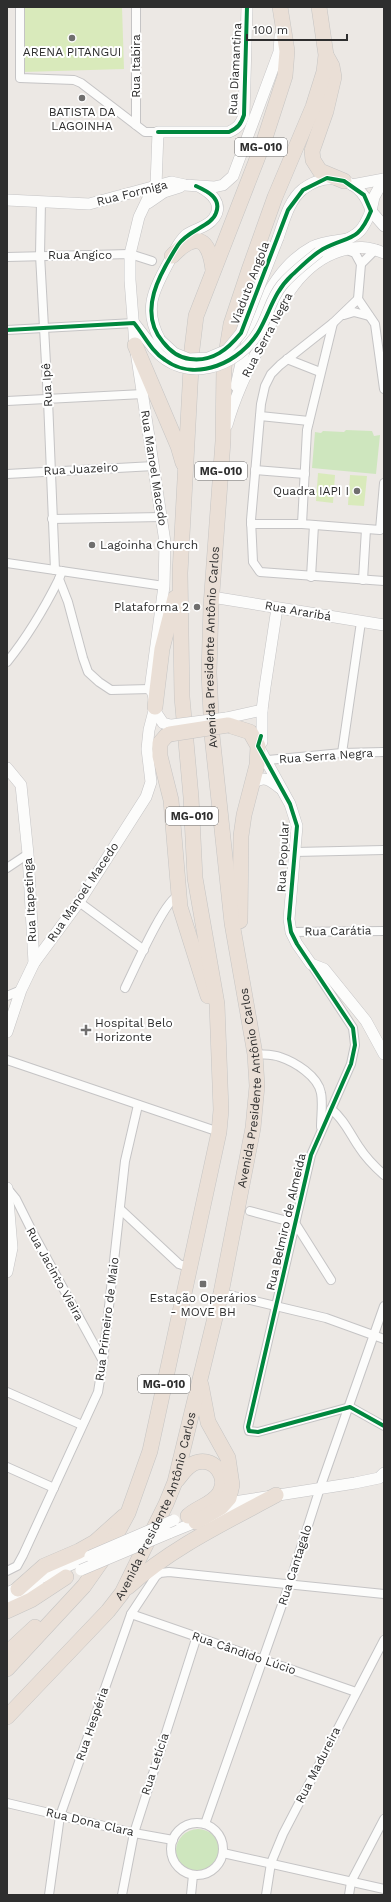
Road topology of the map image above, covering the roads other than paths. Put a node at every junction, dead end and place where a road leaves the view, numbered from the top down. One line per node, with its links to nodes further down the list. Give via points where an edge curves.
1 (20, 7): 7 (street, via 20,78 74,80)
2 (136, 7): 7 (street, Rua Itabira)
3 (248, 7): 8 (street, Rua Diamantina, via 242,122 229,132)
4 (319, 7): 6 (highway, Avenida Presidente Antônio Carlos / MG-010)
5 (280, 13): 13 (street, Rua Formiga, via 279,52 233,176 223,185 214,187); 28 (highway, Avenida Presidente Antônio Carlos / MG-010, via 287,51 285,76 264,141)
6 (326, 55): 12 (highway, via 334,77 326,111 312,151 313,160 320,171); 49 (highway, Avenida Presidente Antônio Carlos / MG-010, via 324,72 313,107 274,197 231,324 224,367)
7 (136, 126): 8 (street, via 145,132)
8 (158, 132): 9 (street)
9 (157, 164): 11 (street, via 166,179); 14 (street)
10 (384, 179): 12 (street); 18 (street, via 374,197)
11 (171, 182): 13 (street, Rua Formiga); 14 (street, Rua Formiga)
12 (348, 183): 18 (street, via 364,195); 24 (street, Viaduto Angola, bridge, via 327,178 303,190 288,210 242,333 227,350 208,358 189,359 174,353 160,340 155,330 151,299 158,280)
13 (190, 185): 17 (street, via 164,192); 24 (street, Viaduto Angola, via 210,192 217,203 217,212 210,222 185,236)
14 (156, 186): 16 (street, Rua Formiga, via 89,204); 17 (street, Rua Manoel Macedo)
15 (7, 200): 16 (street, Rua Formiga)
16 (41, 201): 23 (street, Rua Ipê)
17 (142, 210): 22 (street, Rua Manoel Macedo)
18 (371, 211): 19 (street); 20 (street, via 362,230)
19 (384, 226)
20 (346, 244): 21 (street); 27 (street); 32 (street, Viaduto Angola, bridge, via 322,250 282,285 254,338 242,351 224,363 203,369 182,368 165,360); 45 (street, Rua Serra Negra, via 316,262 285,296); 45 (street, Rua Serra Negra, via 312,247 291,263 278,279 268,293 241,359)
21 (380, 251): 27 (street)
22 (130, 254): 23 (street, Rua Angico); 26 (street, Rua Angico); 32 (street, Rua Manoel Macedo)
23 (40, 255): 25 (street, Rua Angico); 35 (street, Rua Ipê)
24 (172, 256): 28 (highway, via 185,244 201,242 206,245)
25 (7, 257)
26 (152, 261)
27 (361, 264): 29 (street)
28 (213, 270): 55 (highway, Avenida Presidente Antônio Carlos / MG-010, via 196,316)
29 (358, 299): 30 (street); 31 (street)
30 (342, 315): 31 (street, via 354,312); 33 (street)
31 (370, 316): 34 (street)
32 (134, 323): 35 (street); 38 (street, Rua Manoel Macedo)
33 (333, 324): 39 (street); 40 (street)
34 (375, 324): 37 (street); 41 (street)
35 (44, 327): 36 (street); 44 (street, Rua Ipê)
36 (7, 330)
37 (384, 334)
38 (135, 345): 43 (street, Rua Manoel Macedo); 55 (highway, via 178,446)
39 (287, 359): 40 (street); 47 (street, via 268,380)
40 (320, 372): 48 (street)
41 (383, 373): 42 (street)
42 (384, 389)
43 (143, 394): 44 (street); 50 (street, Rua Manoel Macedo)
44 (48, 400): 46 (street); 51 (street, Rua Ipê)
45 (234, 400): 49 (street, Rua Serra Negra)
46 (7, 401)
47 (260, 416): 48 (street); 52 (street)
48 (309, 421): 54 (street)
49 (222, 441): 71 (highway, Avenida Presidente Antônio Carlos / MG-010)
50 (154, 466): 51 (street, Rua Juazeiro); 57 (street, Rua Manoel Macedo)
51 (50, 470): 53 (street, Rua Juazeiro); 58 (street, Rua Ipê)
52 (255, 470): 54 (street); 59 (street)
53 (7, 474)
54 (305, 474): 60 (street)
55 (186, 475): 66 (highway, Avenida Presidente Antônio Carlos / MG-010)
56 (384, 483): 63 (street)
57 (162, 517): 58 (street); 70 (street, Rua Manoel Macedo, via 165,542)
58 (52, 519): 65 (street, Rua Ipê)
59 (251, 524): 60 (street); 67 (street, via 252,555 256,570 264,573)
60 (302, 524): 61 (street)
61 (314, 525): 62 (street); 67 (street)
62 (366, 529): 63 (street); 68 (street)
63 (382, 530)
64 (7, 562): 65 (street)
65 (59, 573): 70 (street); 75 (street, via 48,602); 76 (street, Rua Ipê, via 88,672 111,690)
66 (180, 573): 77 (highway, via 162,649); 104 (highway, Avenida Presidente Antônio Carlos / MG-010, via 182,697 195,878 217,1004)
67 (311, 576): 68 (street)
68 (363, 580): 69 (street)
69 (384, 582)
70 (164, 586): 76 (street, Rua Manoel Macedo)
71 (212, 597): 72 (street, Rua Araribá); 99 (highway, Avenida Presidente Antônio Carlos / MG-010, via 209,673 212,735 232,923)
72 (277, 608): 73 (street, Rua Araribá); 78 (street, Rua Popular)
73 (361, 622): 74 (street, Rua Araribá); 83 (street)
74 (384, 625)
75 (7, 662)
76 (150, 689): 77 (street, Rua Manoel Macedo)
77 (155, 709): 80 (street); 87 (street, Rua Manoel Macedo, via 147,749 151,782 146,797)
78 (262, 710): 79 (street); 81 (street, Rua Popular)
79 (227, 722): 80 (highway, bridge); 81 (highway, via 250,732)
80 (170, 728): 87 (street, Rua Manoel Macedo, via 159,734 154,746 155,782 150,796); 92 (highway, via 160,743 160,756 171,800)
81 (263, 749): 83 (street, Rua Serra Negra); 85 (highway); 86 (street, Rua Popular)
82 (384, 752): 83 (street, Rua Serra Negra)
83 (342, 753)
84 (7, 768): 90 (street, Rua Itapetinga, via 21,785)
85 (253, 783): 86 (street, Rua Popular, via 260,778 266,778); 99 (highway, via 241,836)
86 (282, 790): 89 (street, Rua Popular, via 295,815 297,826)
87 (132, 819): 93 (street, Rua Manoel Macedo)
88 (384, 850): 89 (street)
89 (294, 852): 95 (street, Rua Popular, via 289,919)
90 (28, 854): 91 (street); 97 (street, Rua Itapetinga)
91 (7, 868)
92 (178, 896): 96 (street, via 171,900 163,912); 104 (highway)
93 (79, 902): 96 (street); 97 (street, Rua Manoel Macedo)
94 (384, 931): 95 (street, Rua Carátia)
95 (291, 932): 98 (street, Rua Popular)
96 (144, 950): 100 (street)
97 (34, 963): 101 (street, Rua Itapetinga)
98 (311, 964): 106 (street, Rua Popular, via 324,969 366,1021); 109 (street, Rua Belmiro de Almeida, via 353,1028 355,1045 351,1064)
99 (240, 968): 105 (highway, Avenida Presidente Antônio Carlos / MG-010)
100 (126, 988)
101 (21, 990): 102 (street); 103 (street, Rua Itapetinga)
102 (7, 996)
103 (7, 1032)
104 (217, 1033): 111 (highway, Avenida Presidente Antônio Carlos / MG-010, via 221,1110)
105 (256, 1054): 110 (street, via 290,1061 317,1083 321,1092); 120 (highway, Avenida Presidente Antônio Carlos / MG-010, via 257,1086 253,1128)
106 (384, 1054)
107 (7, 1060): 108 (street)
108 (138, 1105): 111 (street); 114 (street, Rua Primeiro de Maio, via 125,1161)
109 (331, 1109): 110 (street, Rua Belmiro de Almeida); 112 (street, via 342,1120 359,1148)
110 (321, 1130): 116 (street, Rua Belmiro de Almeida, via 311,1155)
111 (219, 1132): 117 (highway, Avenida Presidente Antônio Carlos / MG-010)
112 (384, 1175)
113 (7, 1187): 118 (street, via 12,1248); 125 (street, Rua Jacinto Vieira, via 16,1199)
114 (120, 1209): 117 (street, via 179,1264); 125 (street, Rua Primeiro de Maio)
115 (250, 1211): 116 (street)
116 (295, 1223): 119 (street); 121 (street, Rua Belmiro de Almeida)
117 (191, 1268): 138 (highway, Avenida Presidente Antônio Carlos / MG-010, via 150,1451)
118 (7, 1272)
119 (331, 1280)
120 (221, 1293): 121 (street); 126 (highway, Avenida Presidente Antônio Carlos / MG-010)
121 (277, 1306): 123 (street, via 326,1318); 128 (street, Rua Belmiro de Almeida, via 249,1431 258,1432)
122 (384, 1306): 123 (street, Rua Cantagalo)
123 (374, 1334): 124 (street); 128 (street, Rua Cantagalo)
124 (384, 1339)
125 (103, 1361): 129 (street, Rua Primeiro de Maio, via 98,1392)
126 (199, 1380): 133 (highway, Avenida Presidente Antônio Carlos / MG-010); 136 (highway, via 208,1422 228,1458 232,1477)
127 (7, 1392): 129 (street)
128 (350, 1407): 130 (street); 135 (street, Rua Cantagalo)
129 (82, 1425): 134 (street, Rua Primeiro de Maio)
130 (384, 1426)
131 (7, 1467): 134 (street)
132 (384, 1473): 135 (street, via 379,1478)
133 (175, 1482): 139 (highway, via 187,1468 198,1462 210,1464 222,1474 223,1484 219,1493); 144 (highway, Avenida Presidente Antônio Carlos / MG-010)
134 (54, 1488): 140 (street, Rua Primeiro de Maio, via 17,1566)
135 (320, 1488): 137 (street); 142 (street, Rua Cantagalo)
136 (229, 1495): 137 (street, via 255,1498); 139 (highway, via 219,1509)
137 (276, 1495): 139 (street); 144 (highway, via 147,1569)
138 (128, 1513): 143 (highway, via 95,1542 44,1566); 146 (highway, Avenida Presidente Antônio Carlos / MG-010, via 104,1559)
139 (186, 1519): 141 (street, bridge, via 169,1533); 143 (street, bridge, via 90,1556)
140 (7, 1571)
141 (66, 1578): 147 (street); 148 (highway)
142 (289, 1585): 145 (street); 149 (street, Rua Hespéria, via 160,1573); 153 (street, Rua Cantagalo)
143 (12, 1591)
144 (122, 1593): 156 (highway, Avenida Presidente Antônio Carlos / MG-010, via 93,1628)
145 (384, 1594)
146 (72, 1599): 152 (highway, via 42,1620); 154 (highway, Avenida Presidente Antônio Carlos / MG-010)
147 (7, 1602)
148 (7, 1612)
149 (132, 1614): 150 (street, Rua Cândido Lúcio); 158 (street, Rua Hespéria)
150 (197, 1636): 153 (street, Rua Cândido Lúcio); 161 (street, Rua Letícia)
151 (384, 1640): 155 (street, Rua Madureira)
152 (7, 1653)
153 (264, 1660): 155 (street, Rua Cândido Lúcio); 160 (street, Rua Cantagalo)
154 (7, 1669)
155 (356, 1692): 164 (street, Rua Madureira, via 283,1834)
156 (7, 1717)
157 (7, 1803): 158 (street, Rua Dona Clara)
158 (60, 1816): 161 (street, Rua Dona Clara); 168 (street, Rua Hespéria)
159 (384, 1819): 166 (street)
160 (205, 1824): 162 (street, via 189,1824 176,1833); 163 (street, via 221,1838)
161 (134, 1833): 162 (street, Rua Dona Clara); 169 (street, Rua Letícia)
162 (173, 1840): 165 (street, via 174,1862)
163 (223, 1853): 164 (street); 165 (street, via 218,1864 209,1872)
164 (271, 1863): 166 (street); 171 (street, Rua Madureira)
165 (193, 1875): 170 (street)
166 (351, 1882): 167 (street); 172 (street)
167 (384, 1889)
168 (49, 1895)
169 (122, 1895)
170 (191, 1895)
171 (266, 1895)
172 (349, 1895)

